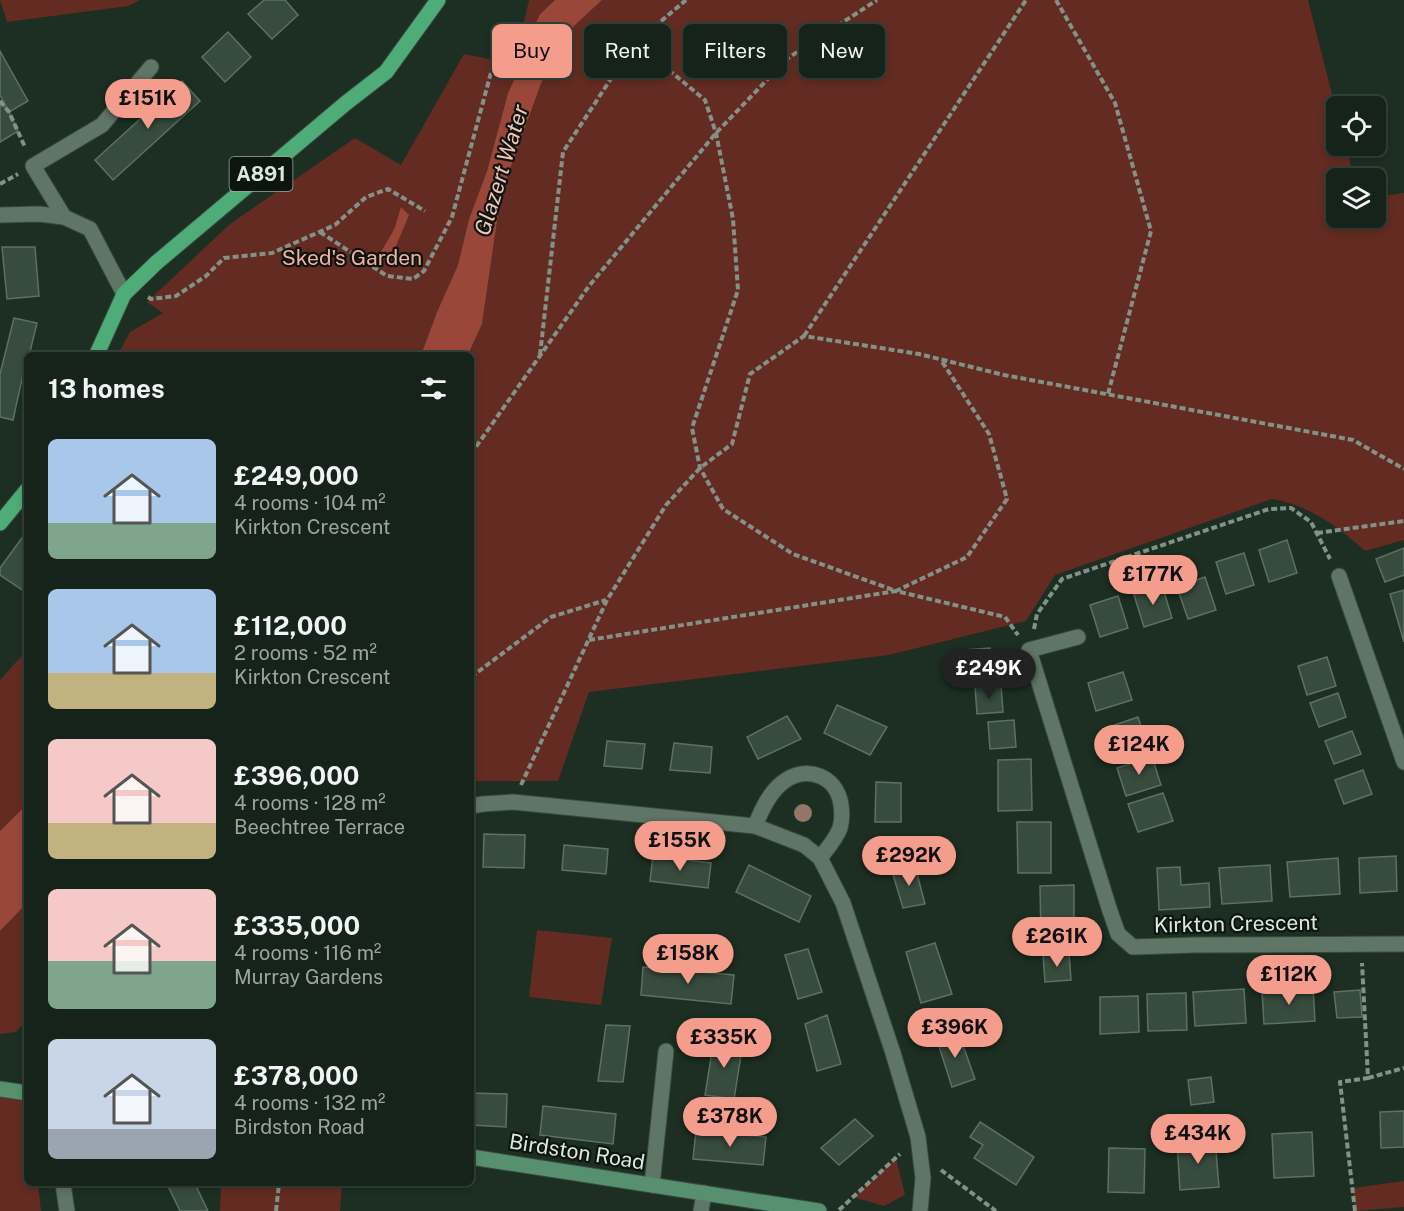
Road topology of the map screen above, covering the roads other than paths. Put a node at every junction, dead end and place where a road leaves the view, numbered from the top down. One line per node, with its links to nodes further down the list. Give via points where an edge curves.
1 (438, 0): 5 (main road, A891, via 386,72 156,262)
2 (151, 68): 4 (street, via 102,125 33,166)
3 (0, 215): 4 (street)
4 (63, 217): 5 (street, via 90,229)
5 (128, 290): 6 (main road, A891)
6 (98, 352)
7 (24, 494): 8 (main road)
8 (0, 523)
9 (1340, 576): 11 (street)
10 (1078, 636): 15 (street, Kirkton Crescent, via 1029,650 1118,934 1133,947)
11 (1404, 762)
12 (474, 806): 13 (street, via 513,802)
13 (755, 826): 14 (street, via 804,845); 14 (street, via 761,810 781,783 796,775 821,775 839,795 841,826)
14 (820, 858): 26 (street, via 843,903 918,1137 923,1178)
15 (1404, 944)
16 (666, 1051): 20 (street)
17 (0, 1089): 18 (main road)
18 (24, 1093)
19 (474, 1157): 20 (main road, Birdston Road)
20 (652, 1185): 22 (main road, Birdston Road)
21 (63, 1186): 23 (street)
22 (704, 1193): 24 (street); 25 (main road, Birdston Road)
23 (67, 1211)
24 (701, 1211)
25 (819, 1211)
26 (920, 1211)

